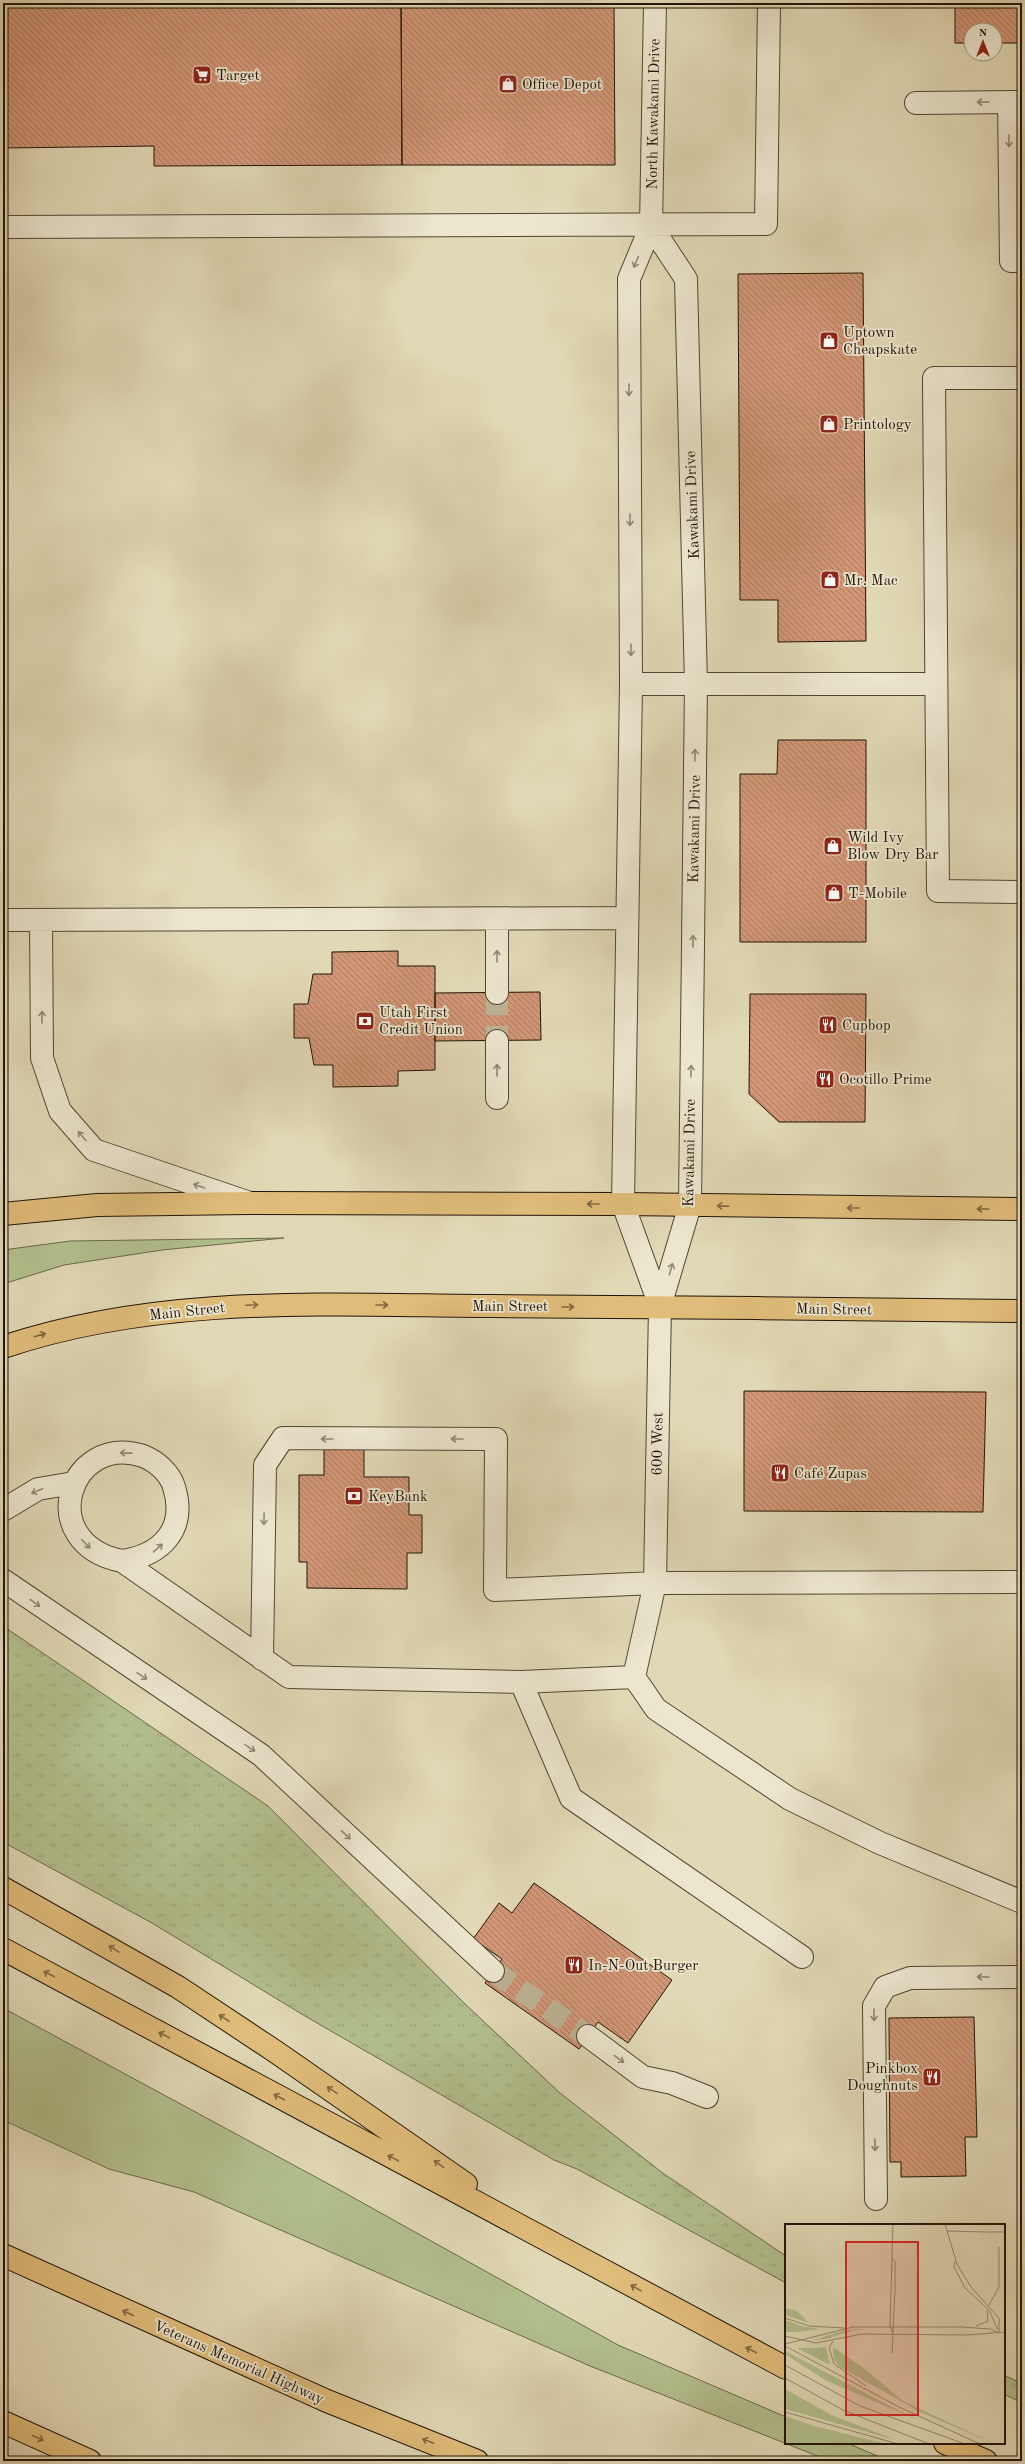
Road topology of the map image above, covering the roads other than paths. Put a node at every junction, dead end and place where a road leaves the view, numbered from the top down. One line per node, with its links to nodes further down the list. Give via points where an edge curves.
1 (655, 3): 5 (street, North Kawakami Drive)
2 (769, 3): 5 (street, via 766,224)
3 (916, 102): 4 (street, one-way to 3)
4 (1015, 102): 7 (street, one-way to 7, via 1011,261)
5 (652, 226): 6 (street); 9 (street, one-way to 9, via 629,279); 10 (street, Kawakami Drive, via 686,279)
6 (3, 227)
7 (1022, 261)
8 (1022, 378): 11 (street, via 934,378)
9 (631, 684): 10 (street); 14 (street)
10 (696, 684): 11 (street); 22 (street, Kawakami Drive, one-way to 10)
11 (936, 684): 12 (street, via 938,891)
12 (1022, 892)
13 (498, 918): 14 (street); 16 (street); 17 (street, one-way to 13)
14 (627, 918): 21 (street)
15 (3, 920): 16 (street)
16 (41, 920): 20 (street, one-way to 16, via 94,1150 60,1111 42,1058)
17 (498, 993)
18 (498, 1041): 19 (street, one-way to 18)
19 (498, 1098)
20 (250, 1203): 21 (main road, one-way to 20); 24 (main road, via 97,1205)
21 (623, 1204): 22 (main road); 25 (street)
22 (690, 1205): 23 (main road, one-way to 22); 25 (street, Kawakami Drive, one-way to 22)
23 (1022, 1210)
24 (3, 1214)
25 (660, 1306): 26 (main road, Main Street); 27 (main road, Main Street, one-way to 25, via 87,1324 176,1310 215,1307); 33 (street, 600 West)
26 (1022, 1311)
27 (3, 1347)
28 (74, 1483): 29 (street, one-way to 29, via 38,1489); 30 (street, one-way to 30, via 70,1500 71,1518 77,1534 89,1548 105,1558); 30 (street, one-way to 28, via 140,1558 157,1550 169,1536 177,1513 178,1501 174,1484 164,1470 150,1459 133,1453 115,1453 98,1458 84,1469)
29 (3, 1510)
30 (122, 1561): 34 (street)
31 (3, 1580): 41 (street, one-way to 41, via 261,1755)
32 (1022, 1582): 33 (street)
33 (655, 1583): 34 (street, one-way to 34, via 495,1590 496,1439 283,1438 265,1465); 35 (street, 600 West)
34 (262, 1659): 36 (street, via 289,1677)
35 (634, 1677): 36 (street); 38 (street, via 656,1709 790,1799 880,1843)
36 (521, 1682): 40 (street, via 571,1798)
37 (3, 1888): 46 (main road, one-way to 37, via 408,2142 185,1992)
38 (1022, 1902)
39 (3, 1949): 46 (main road, one-way to 39)
40 (802, 1957)
41 (493, 1971)
42 (1022, 1977): 45 (street, one-way to 45, via 910,1978 885,1988 874,2006)
43 (588, 2036): 44 (street, one-way to 44, via 643,2077 672,2083)
44 (707, 2097)
45 (876, 2199)
46 (539, 2236): 48 (main road, one-way to 46)
47 (3, 2255): 52 (main road, Veterans Memorial Highway, one-way to 47, via 327,2401)
48 (785, 2367)
49 (3, 2422): 51 (main road, one-way to 51)
50 (947, 2444): 53 (main road)
51 (90, 2461)
52 (477, 2461)
53 (986, 2461)

